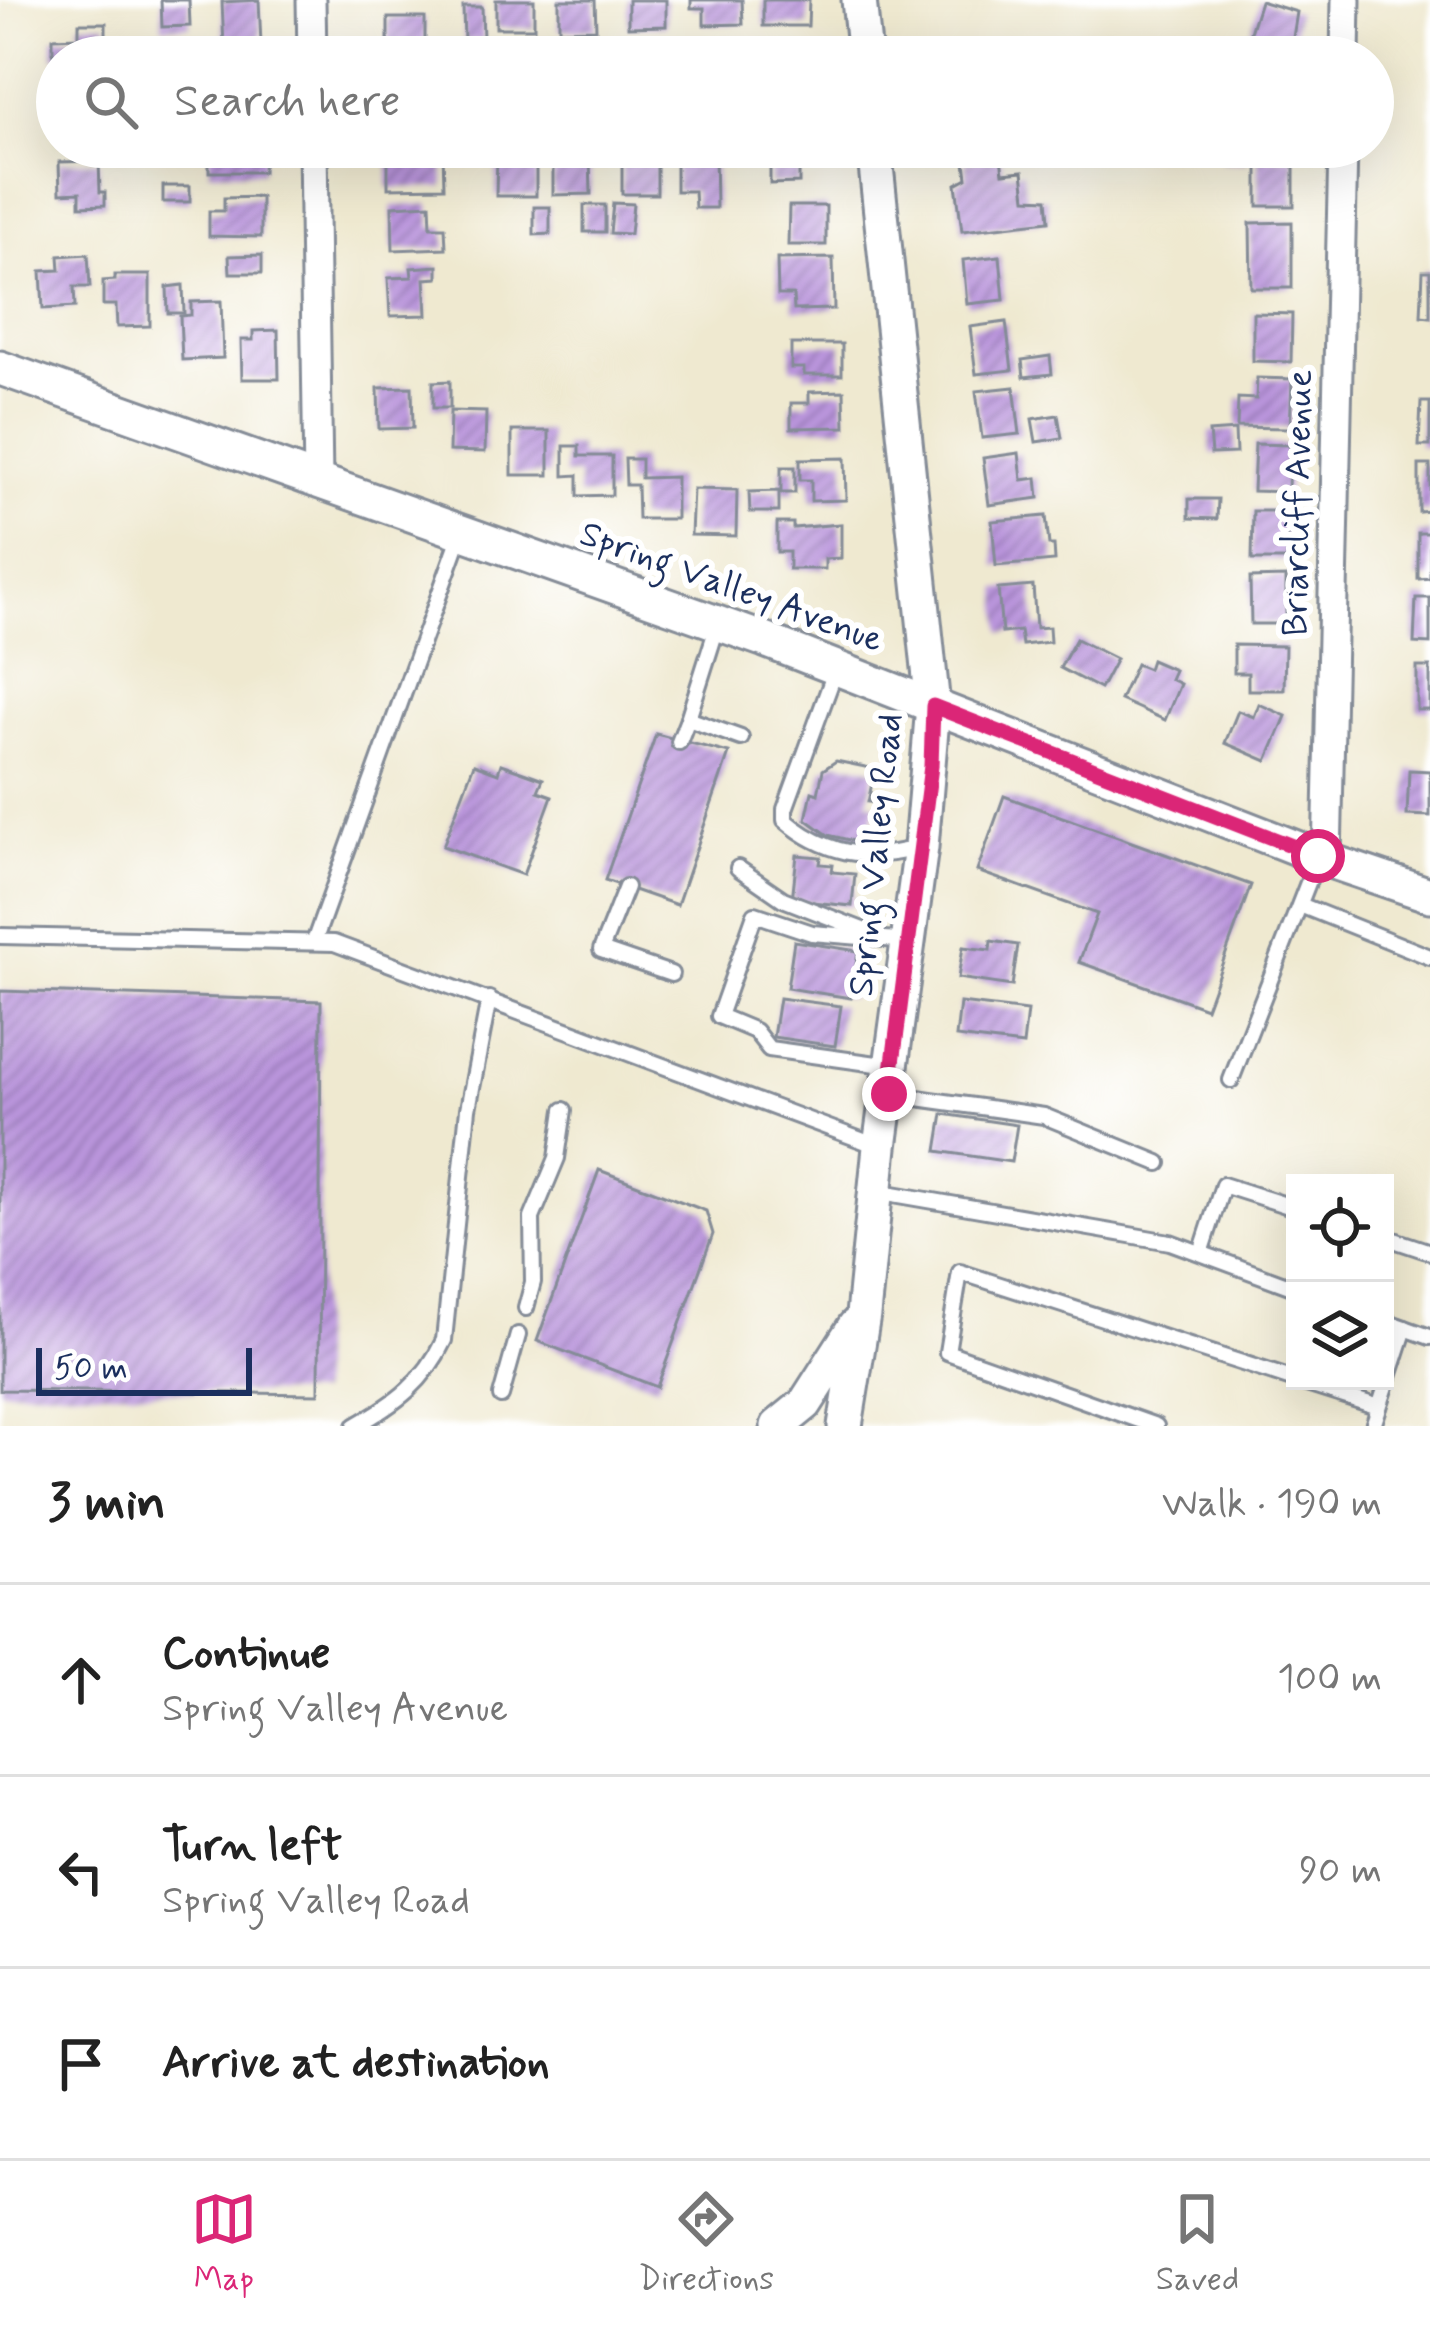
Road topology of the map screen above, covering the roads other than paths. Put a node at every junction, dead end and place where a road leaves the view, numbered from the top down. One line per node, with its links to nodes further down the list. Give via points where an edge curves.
1 (311, 0): 4 (street)
2 (859, 0): 5 (street)
3 (1346, 0): 6 (street)
4 (312, 36)
5 (863, 36)
6 (1345, 36)
7 (314, 168): 11 (street)
8 (876, 168): 15 (street, Spring Valley Road)
9 (1342, 168): 20 (street, Briarcliff Avenue)
10 (0, 368): 11 (street, Spring Valley Avenue)
11 (318, 481): 12 (street, Spring Valley Avenue)
12 (462, 532): 13 (street, Spring Valley Avenue); 27 (lane)
13 (718, 623): 14 (street, Spring Valley Avenue); 16 (lane)
14 (836, 668): 15 (street, Spring Valley Avenue); 19 (lane, via 785,820 848,853)
15 (933, 706): 19 (street, Spring Valley Road); 20 (street, Spring Valley Avenue)
16 (688, 719): 17 (lane); 18 (lane)
17 (741, 737)
18 (679, 742)
19 (921, 847): 26 (street, Spring Valley Road)
20 (1323, 858): 23 (street, Spring Valley Avenue); 24 (lane)
21 (738, 868): 26 (lane, via 783,899)
22 (626, 887): 29 (lane, via 601,950)
23 (1430, 895)
24 (1300, 905): 28 (lane); 32 (lane)
25 (0, 937): 27 (lane)
26 (897, 940): 31 (street, Spring Valley Road); 31 (lane, via 812,933 755,914 719,1016 755,1031 769,1049)
27 (314, 941): 30 (lane)
28 (1430, 957)
29 (671, 974)
30 (489, 998): 34 (lane); 52 (lane, via 468,1109 444,1340 415,1388)
31 (890, 1080): 34 (street, Spring Valley Road); 35 (lane, via 1044,1116)
32 (1231, 1080)
33 (564, 1110): 42 (lane, via 532,1218)
34 (880, 1147): 36 (street, Spring Valley Road)
35 (1159, 1163)
36 (876, 1191): 40 (lane); 43 (street, Spring Valley Road)
37 (1286, 1205): 40 (lane, via 1223,1185)
38 (1394, 1240): 39 (lane)
39 (1430, 1252)
40 (1201, 1253): 41 (lane)
41 (1286, 1285)
42 (526, 1308)
43 (862, 1315): 53 (street, via 817,1388); 54 (street, Spring Valley Road)
44 (1394, 1324): 45 (lane)
45 (1405, 1328): 47 (lane); 51 (lane)
46 (518, 1335): 50 (lane)
47 (1430, 1337)
48 (1286, 1378): 55 (lane, via 960,1273 947,1352)
49 (1324, 1390): 51 (lane)
50 (501, 1396)
51 (1379, 1408): 56 (lane)
52 (355, 1426)
53 (778, 1426)
54 (845, 1426)
55 (1156, 1426)
56 (1373, 1426)

